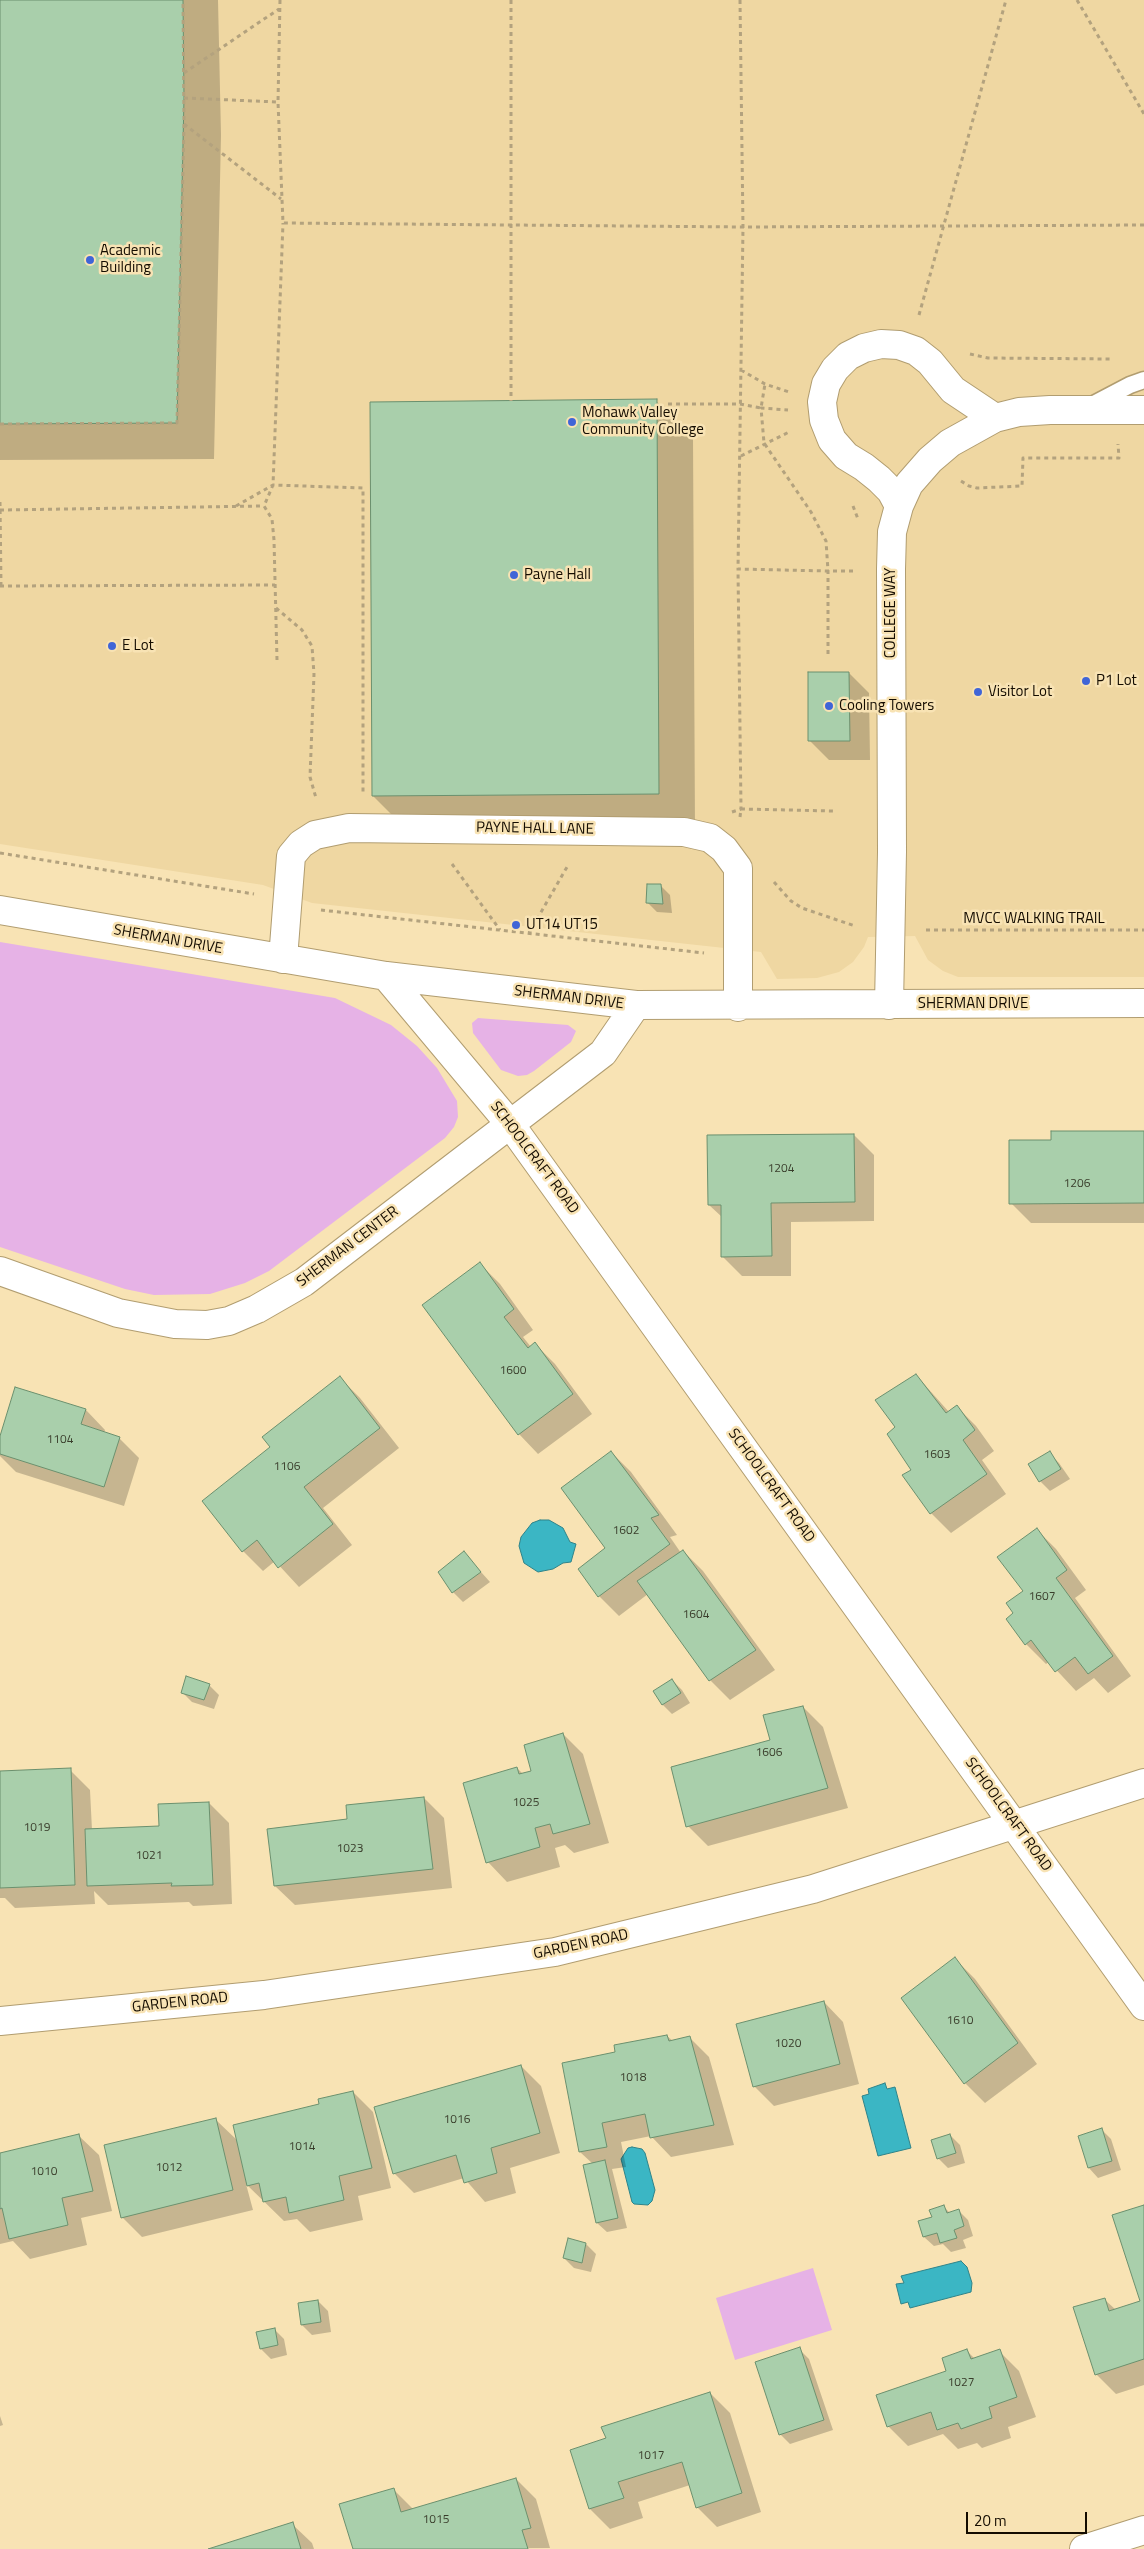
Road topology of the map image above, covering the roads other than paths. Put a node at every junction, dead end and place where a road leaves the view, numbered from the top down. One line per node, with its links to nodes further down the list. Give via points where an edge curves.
1 (1144, 380): 2 (lane)
2 (1084, 409): 3 (street, COLLEGE WAY); 4 (street, COLLEGE WAY, via 1019,412)
3 (1144, 410)
4 (995, 418): 5 (street, COLLEGE WAY, via 956,439 930,460 909,484); 5 (street, via 953,390 930,362 916,351 899,345 881,344 848,356 826,384 822,402 824,420 832,440 846,456 879,479)
5 (899, 506): 10 (street, COLLEGE WAY, via 892,532 891,569)
6 (0, 910): 7 (street, SHERMAN DRIVE)
7 (283, 959): 8 (street, SHERMAN DRIVE); 12 (street, PAYNE HALL LANE, via 291,856 301,844 316,835 349,828 697,834 710,838 724,849 738,868)
8 (386, 976): 11 (street, SHERMAN DRIVE); 13 (street, SCHOOLCRAFT ROAD)
9 (1144, 1004): 10 (street, SHERMAN DRIVE)
10 (889, 1005): 12 (street, SHERMAN DRIVE)
11 (636, 1006): 12 (street, SHERMAN DRIVE); 13 (street, SHERMAN CENTER, via 603,1053)
12 (738, 1007)
13 (510, 1124): 14 (street, SHERMAN CENTER, via 304,1282 230,1321 207,1325 175,1324 127,1314); 16 (street, SCHOOLCRAFT ROAD)
14 (0, 1271)
15 (1144, 1783): 16 (street, GARDEN ROAD)
16 (1015, 1825): 17 (street, SCHOOLCRAFT ROAD); 18 (street, GARDEN ROAD, via 813,1889 555,1952 264,1995)
17 (1144, 2006)
18 (0, 2021)
19 (1144, 2530): 20 (street)
20 (1084, 2549)

